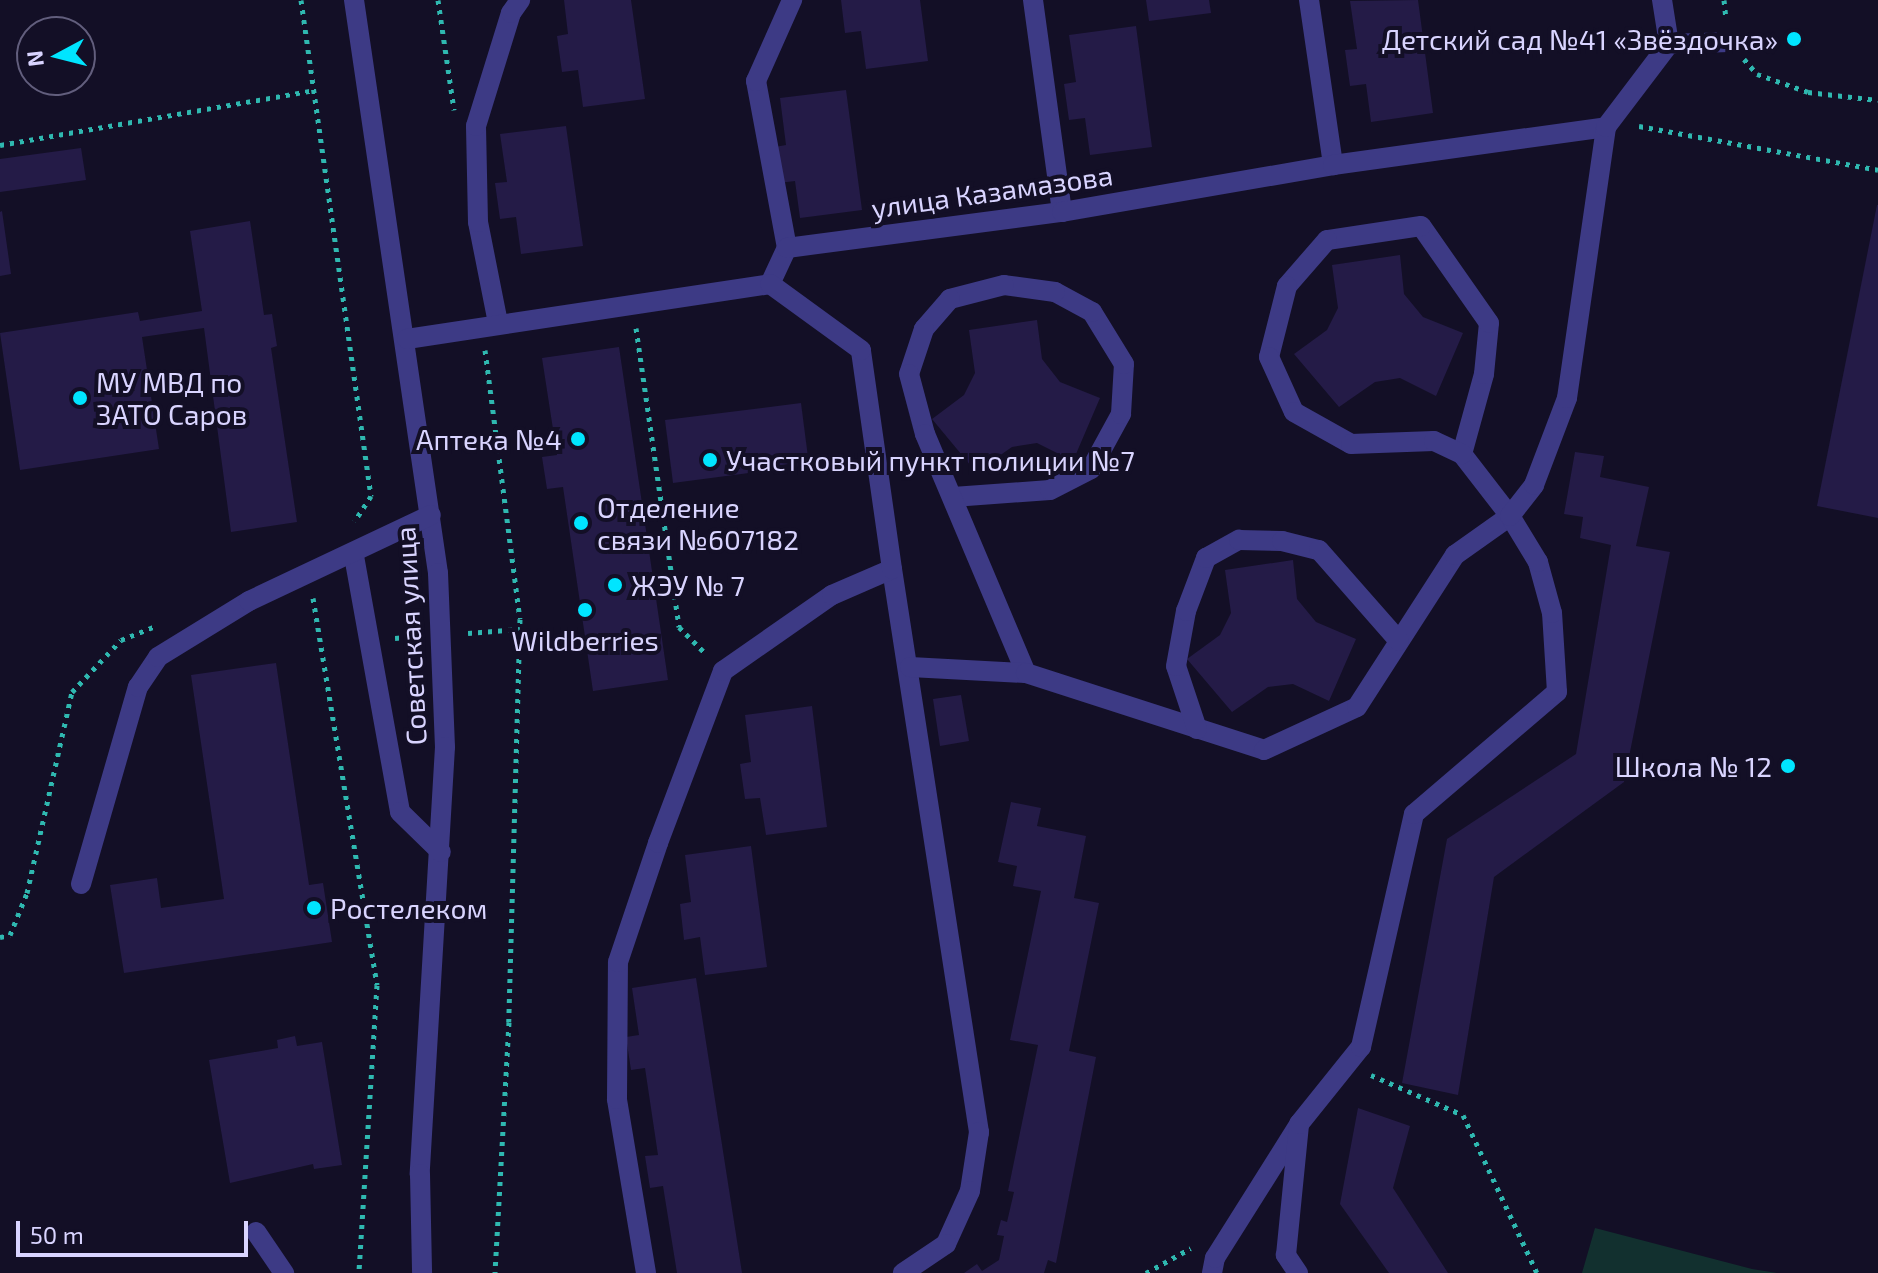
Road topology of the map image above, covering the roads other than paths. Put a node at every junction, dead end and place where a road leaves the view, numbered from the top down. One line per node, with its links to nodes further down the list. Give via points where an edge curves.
1 (354, 0): 15 (street, Советская улица)
2 (520, 0): 14 (street, via 511,13 476,126 478,222)
3 (792, 0): 12 (street, via 756,81)
4 (1033, 0): 11 (street)
5 (1309, 0): 10 (street)
6 (1662, 0): 8 (street)
7 (1729, 42): 8 (street)
8 (1669, 44): 9 (street)
9 (1606, 127): 10 (street, улица Казамазова); 19 (street, via 1567,398 1534,485)
10 (1333, 165): 11 (street, улица Казамазова)
11 (1062, 212): 12 (street, улица Казамазова)
12 (787, 248): 13 (street)
13 (770, 284): 14 (street); 21 (street, via 861,350)
14 (490, 324): 15 (street)
15 (407, 339): 18 (street, Советская улица)
16 (1462, 454): 16 (street, via 1484,374 1489,323 1421,226 1327,240 1287,286 1269,357 1294,412 1351,444 1434,441); 19 (street)
17 (953, 497): 17 (street, via 925,434 909,374 924,329 950,299 1004,285 1055,292 1092,312 1124,364 1121,414 1091,469 1050,490); 24 (street)
18 (431, 515): 20 (street); 26 (street, Советская улица, via 445,747)
19 (1510, 516): 22 (street, via 1455,555); 28 (street, via 1538,562 1552,613 1557,692 1414,814 1361,1047)
20 (354, 556): 26 (street, via 400,812); 27 (street, via 249,601 158,657 138,687)
21 (892, 569): 23 (street); 32 (street, via 832,595 723,671 618,962 617,1099)
22 (1399, 641): 25 (street, via 1357,707 1264,750); 25 (street, via 1319,550 1282,541 1239,540 1206,558 1186,611 1176,666)
23 (910, 667): 24 (street); 33 (street, via 979,1132 970,1191 946,1244)
24 (1026, 673): 25 (street)
25 (1197, 729)
26 (441, 852): 31 (street, Советская улица, via 420,1174)
27 (81, 884)
28 (1299, 1124): 34 (street, via 1215,1258); 35 (street, via 1286,1255)
29 (256, 1232): 30 (street)
30 (284, 1273)
31 (422, 1273)
32 (646, 1273)
33 (903, 1273)
34 (1212, 1273)
35 (1298, 1273)

